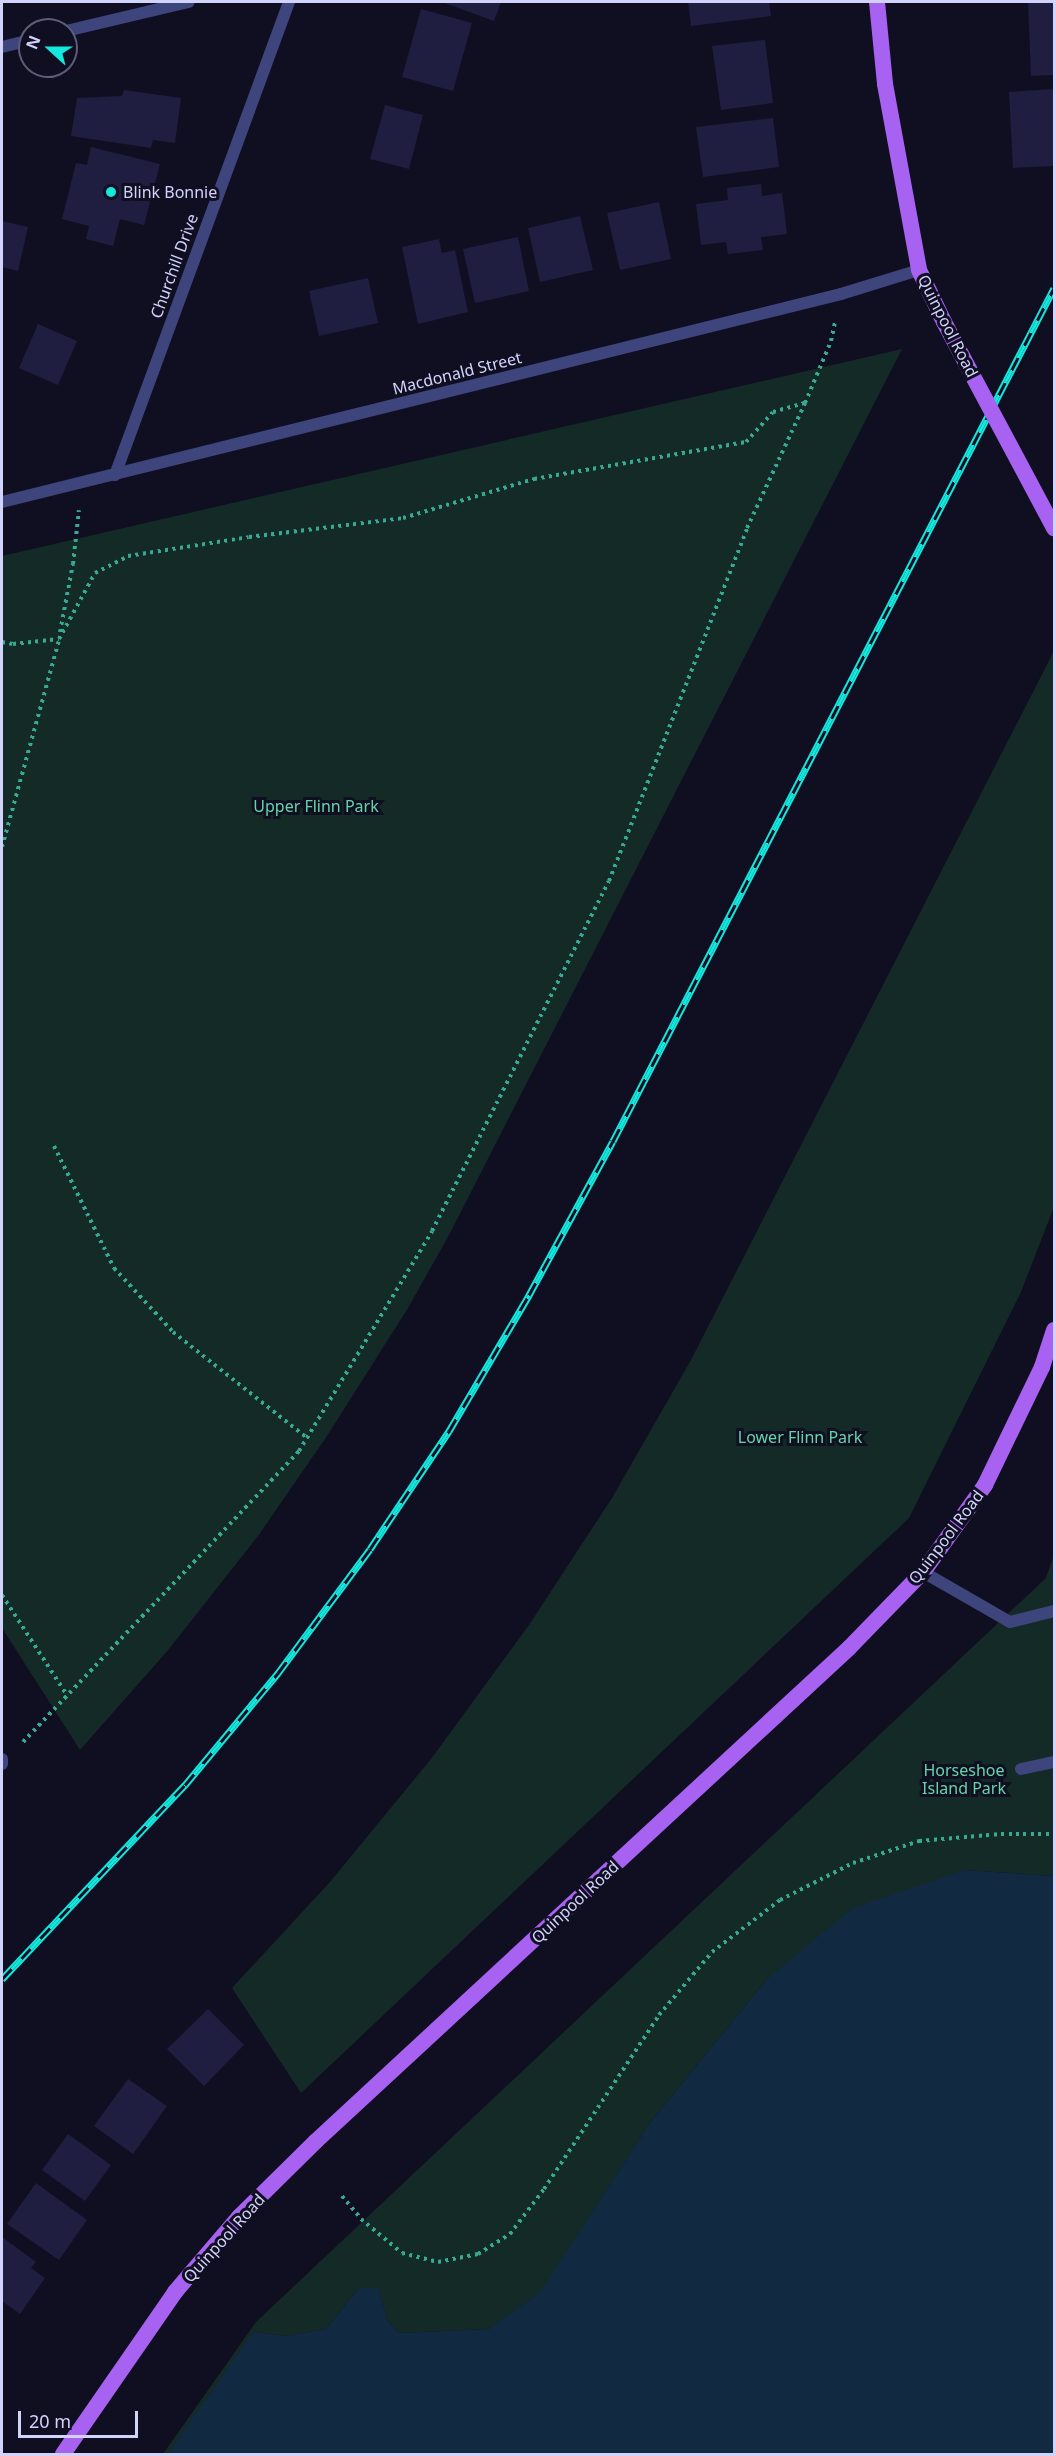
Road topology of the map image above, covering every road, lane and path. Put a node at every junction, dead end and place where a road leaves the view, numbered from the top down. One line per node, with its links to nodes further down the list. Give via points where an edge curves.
1 (189, 2): 4 (street)
2 (289, 2): 10 (street, Churchill Drive)
3 (877, 2): 7 (main road, Quinpool Road, via 885,84)
4 (78, 28)
5 (18, 43): 6 (street)
6 (2, 46)
7 (919, 270): 8 (street, Macdonald Street); 13 (main road, Quinpool Road, bridge)
8 (841, 294): 9 (path, via 831,341); 10 (street, Macdonald Street)
9 (805, 403): 14 (path, via 772,412 746,442 534,479 403,519 128,556 95,573); 19 (path, via 747,528 609,881 432,1231)
10 (115, 475): 11 (street, Macdonald Street)
11 (82, 483): 12 (street, Macdonald Street); 14 (path, via 74,564)
12 (2, 502)
13 (1054, 528)
14 (59, 639): 15 (path); 16 (path)
15 (2, 642)
16 (2, 847)
17 (54, 1146): 19 (path, via 114,1268 174,1332)
18 (1054, 1330): 20 (main road, Quinpool Road, via 1042,1366 985,1485)
19 (307, 1438): 23 (path, via 299,1451)
20 (923, 1572): 22 (street, via 1010,1622); 29 (main road, Quinpool Road, via 849,1648 315,2142 239,2217 175,2292)
21 (2, 1595): 23 (path)
22 (1054, 1611)
23 (67, 1695): 24 (path)
24 (2, 1762)
25 (1054, 1762): 26 (street)
26 (1021, 1769)
27 (1054, 1834): 28 (path, via 919,1841 854,1863 780,1900 712,1952 658,2015 544,2189 510,2234 478,2254 438,2262 402,2253)
28 (342, 2196)
29 (63, 2454)

